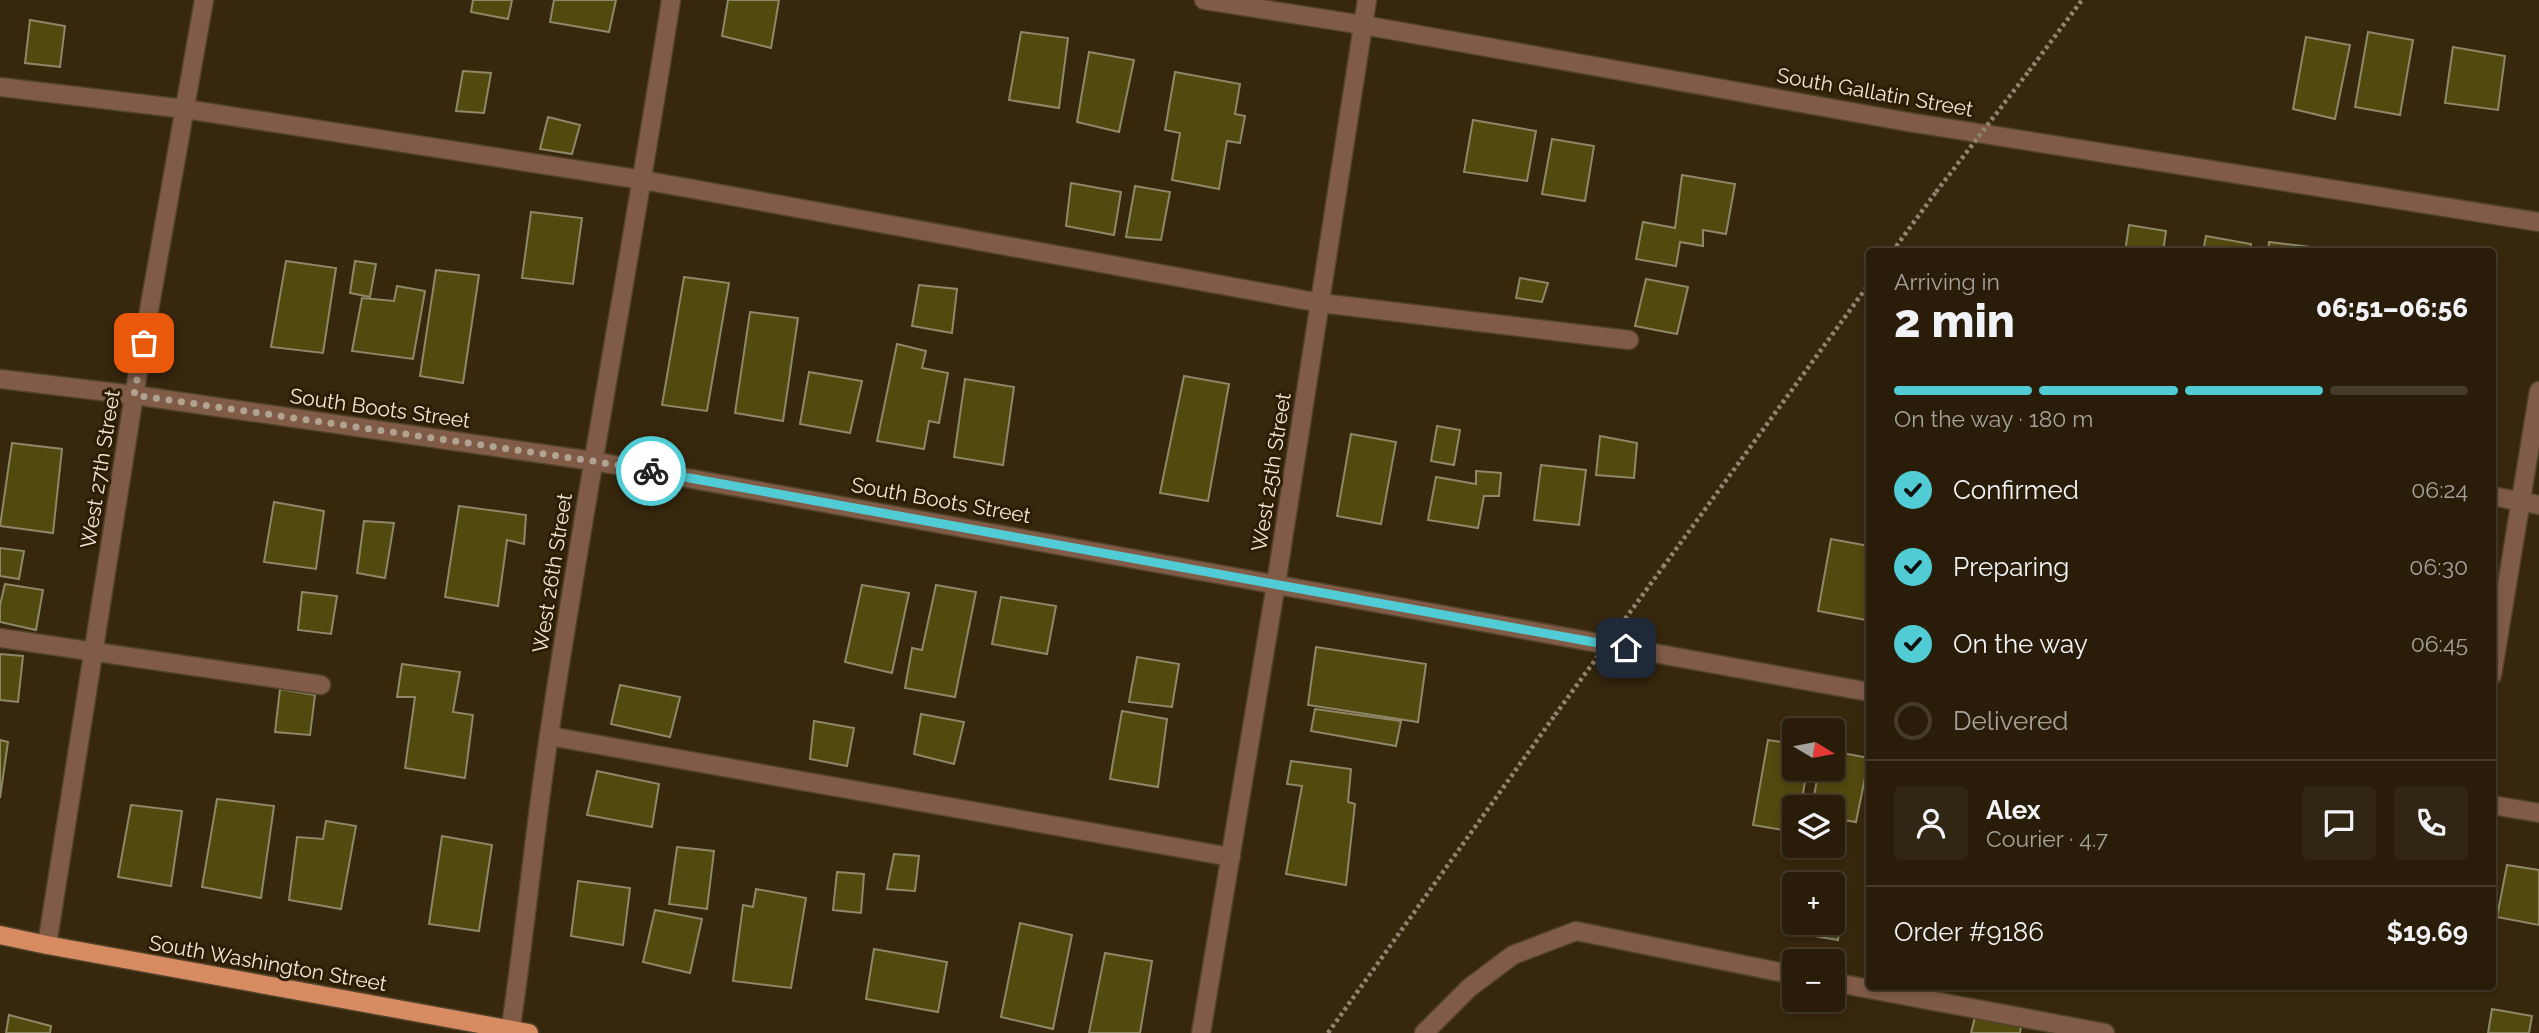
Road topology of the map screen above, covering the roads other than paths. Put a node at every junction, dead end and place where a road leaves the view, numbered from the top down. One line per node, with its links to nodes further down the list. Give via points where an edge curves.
1 (204, 0): 7 (street, West 27th Street)
2 (671, 0): 8 (street, West 26th Street)
3 (1204, 0): 5 (street, South Gallatin Street)
4 (1367, 0): 5 (street, West 25th Street)
5 (1363, 25): 9 (street, South Gallatin Street, via 1908,122); 10 (street, West 25th Street)
6 (0, 87): 7 (street)
7 (185, 109): 8 (street); 14 (street, West 27th Street)
8 (643, 180): 10 (street); 15 (street, West 26th Street)
9 (2539, 222)
10 (1321, 303): 11 (street); 19 (street, West 25th Street)
11 (1629, 340)
12 (0, 379): 14 (street, South Boots Street)
13 (2539, 391): 17 (street)
14 (134, 395): 15 (street, South Boots Street); 22 (street, West 27th Street)
15 (593, 461): 19 (street, South Boots Street); 25 (street, West 26th Street)
16 (2496, 497): 17 (street)
17 (2521, 501): 18 (street); 21 (street)
18 (2539, 505)
19 (1276, 584): 24 (street, South Boots Street); 28 (street, West 25th Street)
20 (0, 638): 22 (street)
21 (2496, 651)
22 (93, 652): 23 (street); 30 (street, West 27th Street)
23 (321, 685)
24 (1866, 691)
25 (548, 736): 28 (street); 35 (street, West 26th Street)
26 (2496, 806): 27 (street)
27 (2539, 813)
28 (1231, 857): 36 (street, West 25th Street)
29 (0, 935): 30 (main road, South Washington Street)
30 (47, 945): 35 (main road, South Washington Street)
31 (1782, 973): 37 (street, via 1576,931 1513,955 1469,988)
32 (1845, 984): 33 (street)
33 (1866, 988)
34 (1875, 990): 38 (street)
35 (516, 1032)
36 (1202, 1033)
37 (1424, 1033)
38 (2105, 1033)

